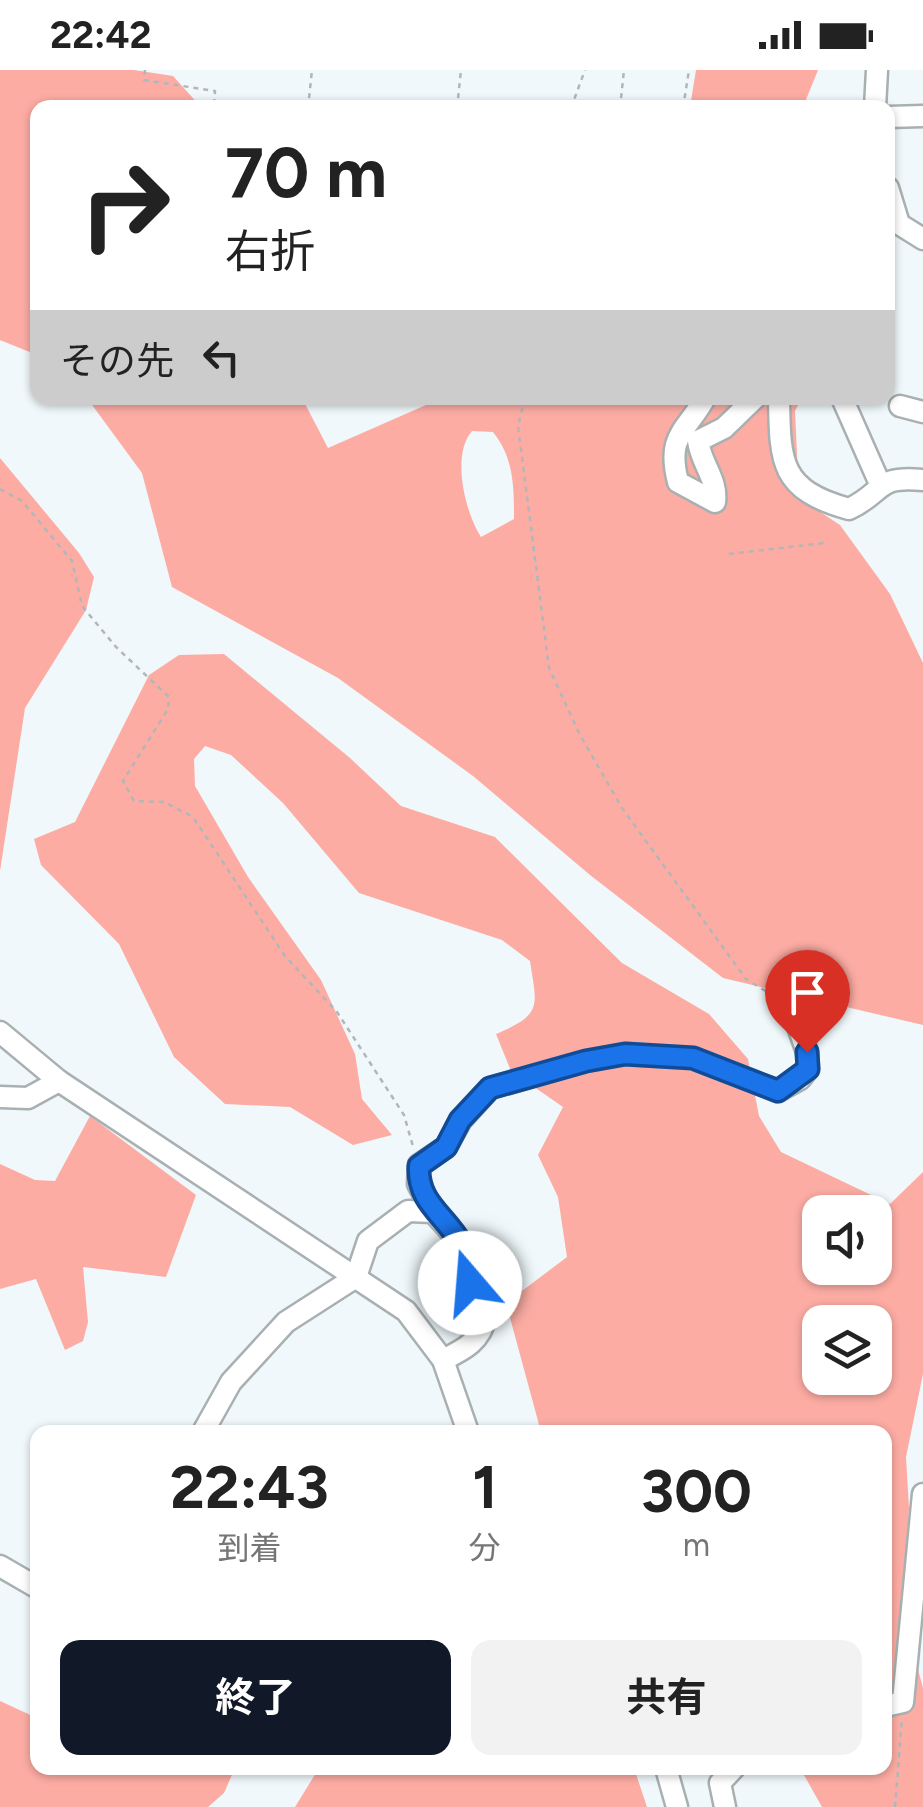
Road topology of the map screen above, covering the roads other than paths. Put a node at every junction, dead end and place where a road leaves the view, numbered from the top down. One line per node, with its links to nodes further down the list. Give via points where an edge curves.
1 (877, 70): 2 (street)
2 (875, 100)
3 (923, 116): 4 (street)
4 (895, 117)
5 (895, 209): 6 (street, via 900,224)
6 (923, 239)
7 (699, 405): 8 (street, via 674,442 674,464 678,482 715,502 717,487 698,441)
8 (748, 405)
9 (780, 405): 14 (street, via 786,474 806,493 849,509 870,499)
10 (845, 405): 14 (street)
11 (900, 406): 12 (street)
12 (923, 412)
13 (923, 480): 14 (street)
14 (880, 484)
15 (792, 1006): 19 (street, via 808,1069 778,1091 693,1058 625,1054 490,1088 446,1147 419,1166 418,1184)
16 (0, 1032): 17 (street)
17 (59, 1081): 18 (street, via 28,1098); 20 (street)
18 (0, 1097)
19 (434, 1212): 20 (street, via 408,1211 368,1240); 21 (street, via 460,1242 486,1316 470,1346)
20 (356, 1277): 21 (street, via 421,1326); 22 (street, via 286,1322 231,1382)
21 (444, 1360): 23 (street)
22 (208, 1425)
23 (466, 1425)
24 (923, 1494): 27 (street)
25 (0, 1566): 26 (street)
26 (30, 1583)
27 (894, 1704)
28 (668, 1775): 30 (street)
29 (727, 1775): 31 (street, via 720,1783)
30 (677, 1807)
31 (726, 1807)

